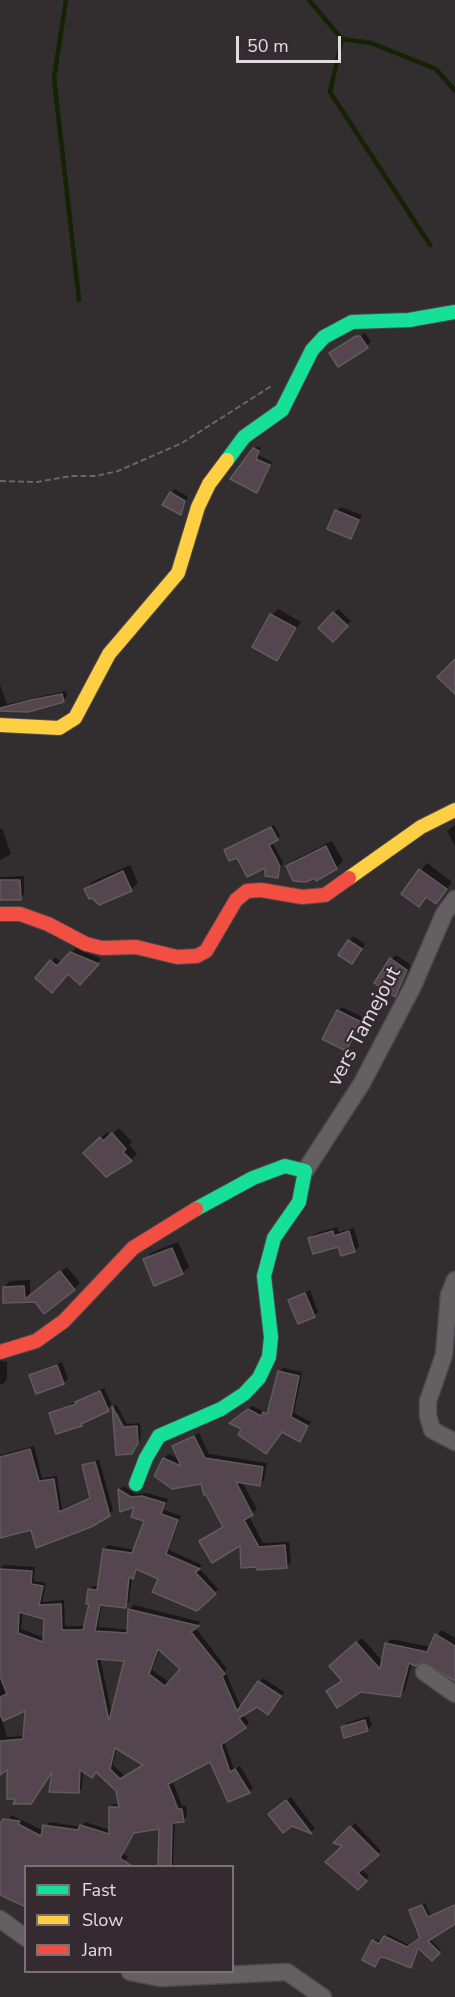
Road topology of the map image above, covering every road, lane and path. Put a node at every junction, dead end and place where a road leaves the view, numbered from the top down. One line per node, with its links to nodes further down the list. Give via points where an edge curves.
1 (455, 312): 4 (street, via 409,320 352,322 324,337 312,350 282,410 244,437 209,484 178,573 110,654 75,718 59,728)
2 (274, 384): 3 (path, via 182,443 118,471 37,482)
3 (0, 481)
4 (0, 725)
5 (455, 810): 7 (street, via 421,827 325,895 302,897 247,891 236,900 206,951 197,956 177,957 136,947 102,948 20,914)
6 (455, 899): 8 (street, vers Tamejout, via 444,914 413,986 362,1083)
7 (0, 914)
8 (305, 1171): 10 (street, via 285,1166 253,1178 167,1226 133,1248 64,1321 36,1341); 12 (street, via 302,1194 274,1238 264,1276 271,1337 269,1358 259,1378 221,1409 159,1436)
9 (455, 1280): 11 (street, via 448,1295 444,1355 428,1401 428,1416 432,1430)
10 (0, 1352)
11 (455, 1442)
12 (136, 1484)
13 (424, 1672): 14 (street)
14 (455, 1694)
15 (0, 1919): 16 (street)
16 (24, 1937)
17 (139, 1973): 18 (street, via 160,1978 287,1972)
18 (323, 1997)

